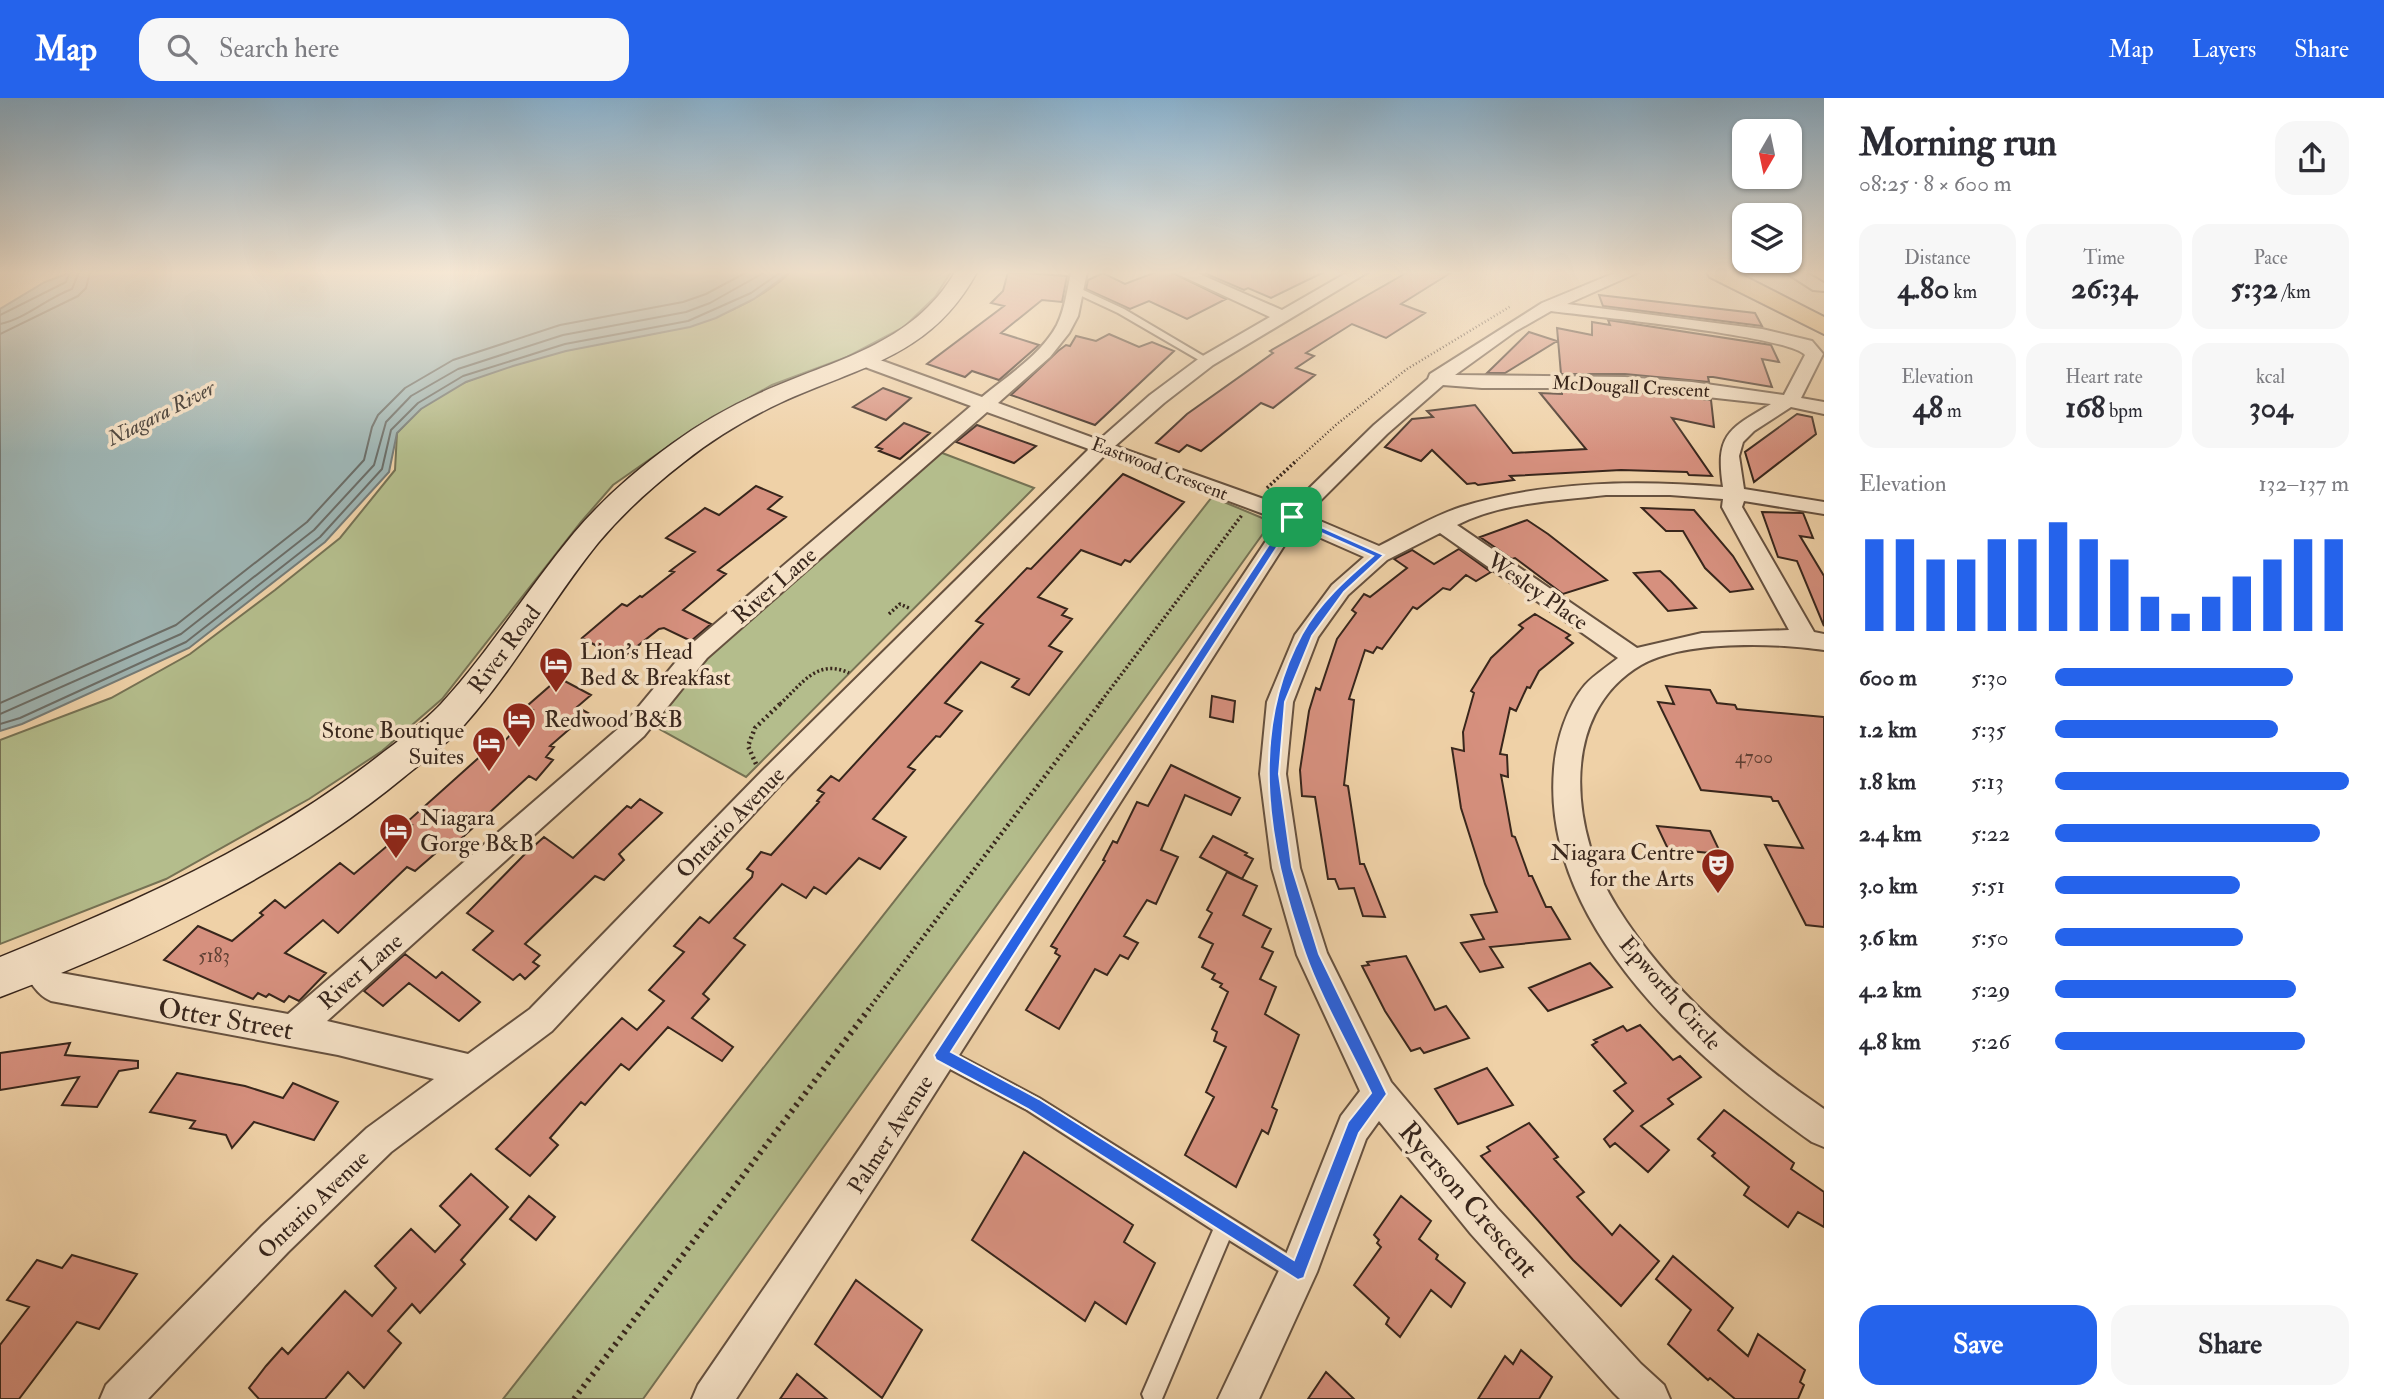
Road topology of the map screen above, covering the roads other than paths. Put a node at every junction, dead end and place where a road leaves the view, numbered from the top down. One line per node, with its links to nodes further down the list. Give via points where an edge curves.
1 (910, 333): 7 (main road, River Road)
2 (1061, 333): 11 (street, River Lane)
3 (1158, 333): 8 (lane)
4 (1254, 333): 8 (street, Ontario Avenue)
5 (1503, 333): 9 (street, Palmer Avenue)
6 (1737, 333): 10 (street, via 1789,340 1806,345 1814,354)
7 (863, 360): 11 (street, Eastwood Crescent); 21 (main road, River Road, via 731,420 673,457 625,497 586,538 490,671 450,717 380,778 306,831 232,874)
8 (1207, 361): 13 (street, Ontario Avenue)
9 (1437, 378): 10 (street, McDougall Crescent, via 1635,383); 16 (street, Palmer Avenue, via 1365,442)
10 (1789, 400): 12 (street, McDougall Crescent); 14 (street, via 1735,439 1729,464)
11 (985, 403): 13 (street, Eastwood Crescent); 22 (street, River Lane, via 698,652 635,729)
12 (1824, 408)
13 (1103, 446): 16 (street, Eastwood Crescent); 24 (street, Ontario Avenue, via 865,682 541,1020)
14 (1736, 494): 15 (street); 17 (street, via 1606,489 1509,501); 19 (street, via 1732,507)
15 (1824, 508)
16 (1292, 517): 18 (street, Eastwood Crescent); 23 (street, Palmer Avenue)
17 (1441, 524): 18 (street); 20 (street, Wesley Place)
18 (1379, 555): 25 (street, Ryerson Crescent, via 1340,590 1307,635 1280,702 1273,774 1286,867 1312,955)
19 (1815, 640): 20 (street, Epworth Circle, via 1753,637 1693,642)
20 (1635, 658): 26 (street, Epworth Circle, via 1592,693 1569,744 1565,808 1585,877 1629,952 1717,1048)
21 (18, 970): 22 (street, Otter Street, via 51,986)
22 (293, 1031): 24 (street, Otter Street)
23 (941, 1055): 27 (lane, via 1013,1092); 31 (street, Palmer Avenue)
24 (469, 1071): 30 (street, Ontario Avenue, via 379,1140 275,1238)
25 (1379, 1094): 28 (street, via 1353,1128); 33 (street, Ryerson Crescent, via 1493,1231)
26 (1824, 1130)
27 (1225, 1226): 28 (lane); 29 (lane)
28 (1298, 1272): 32 (street)
29 (1153, 1394)
30 (121, 1399)
31 (712, 1399)
32 (1238, 1399)
33 (1650, 1399)

